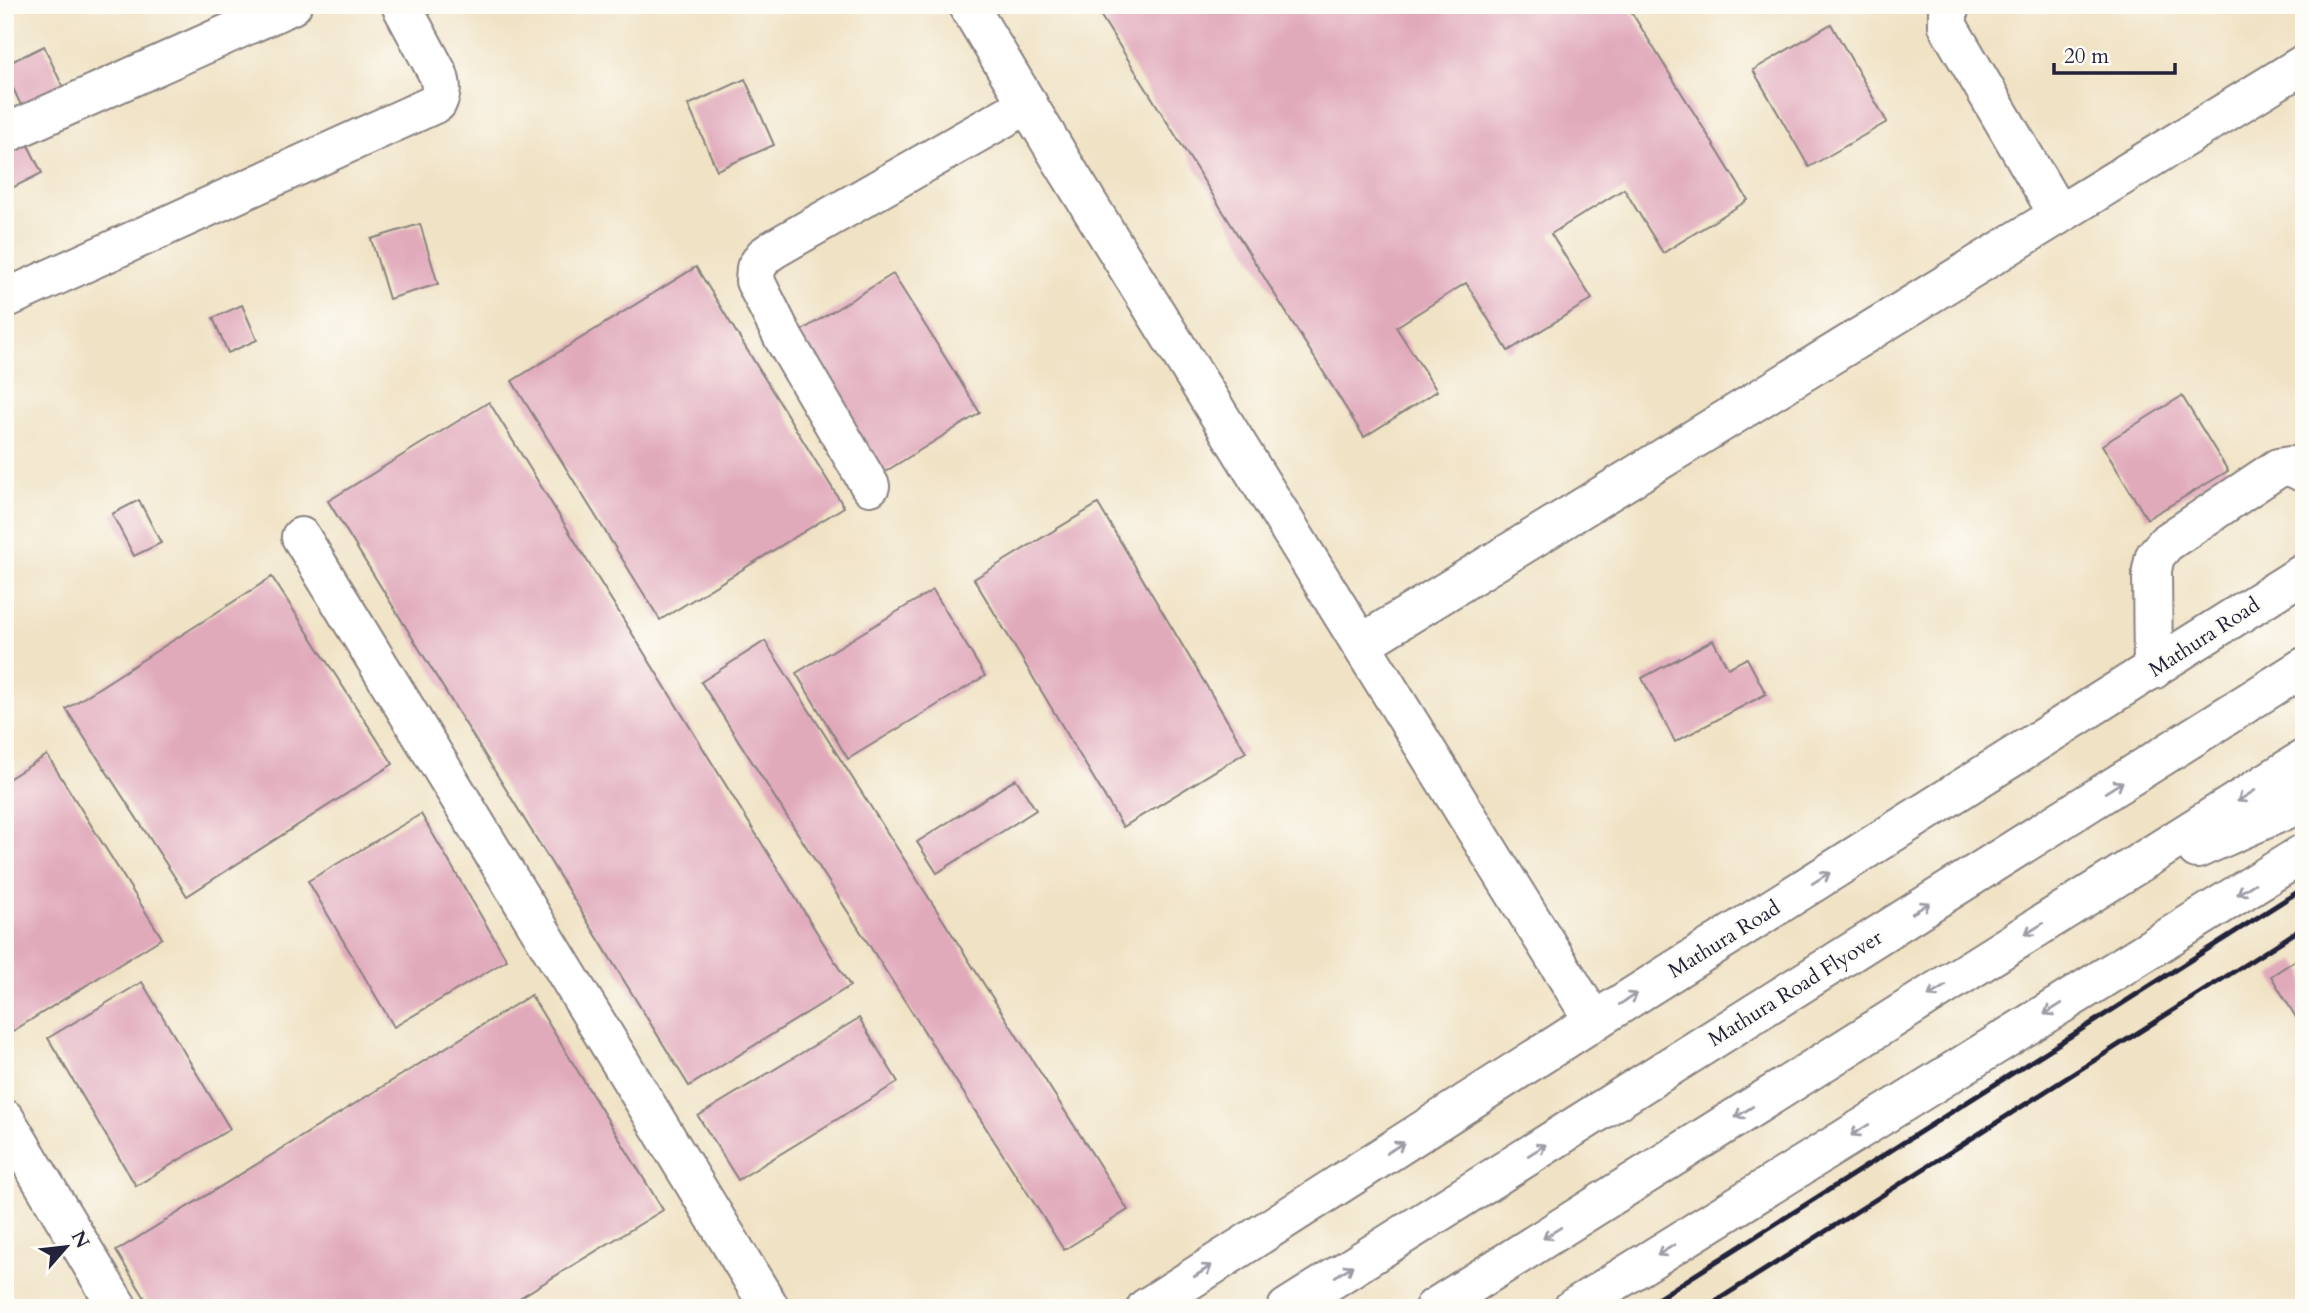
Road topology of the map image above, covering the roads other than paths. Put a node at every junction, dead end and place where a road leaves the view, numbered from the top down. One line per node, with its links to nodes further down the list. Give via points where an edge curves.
1 (292, 5): 7 (main road)
2 (401, 5): 9 (main road, via 438,74 441,94 437,103)
3 (968, 5): 6 (main road)
4 (1948, 5): 8 (main road, via 1948,26)
5 (2304, 64): 8 (main road)
6 (1028, 104): 11 (main road, via 774,249 757,268 755,281 784,340); 14 (main road)
7 (5, 134)
8 (2058, 214): 14 (main road)
9 (5, 299)
10 (2304, 473): 16 (main road, via 2290,466 2278,468 2166,543 2155,556)
11 (870, 486)
12 (301, 537): 24 (main road)
13 (2304, 573): 16 (main road, Mathura Road)
14 (1361, 644): 21 (main road)
15 (2304, 667): 26 (main road, Mathura Road Flyover, one-way to 15)
16 (2153, 670): 21 (main road, Mathura Road, one-way to 16)
17 (2304, 759): 20 (main road, one-way to 20)
18 (2304, 802): 20 (main road)
19 (2304, 853): 28 (main road, one-way to 28)
20 (2075, 904): 27 (main road, one-way to 27)
21 (1594, 1021): 25 (main road, Mathura Road, one-way to 21)
22 (5, 1119): 23 (main road)
23 (118, 1308)
24 (770, 1308)
25 (1146, 1308)
26 (1287, 1308)
27 (1434, 1308)
28 (1573, 1308)

